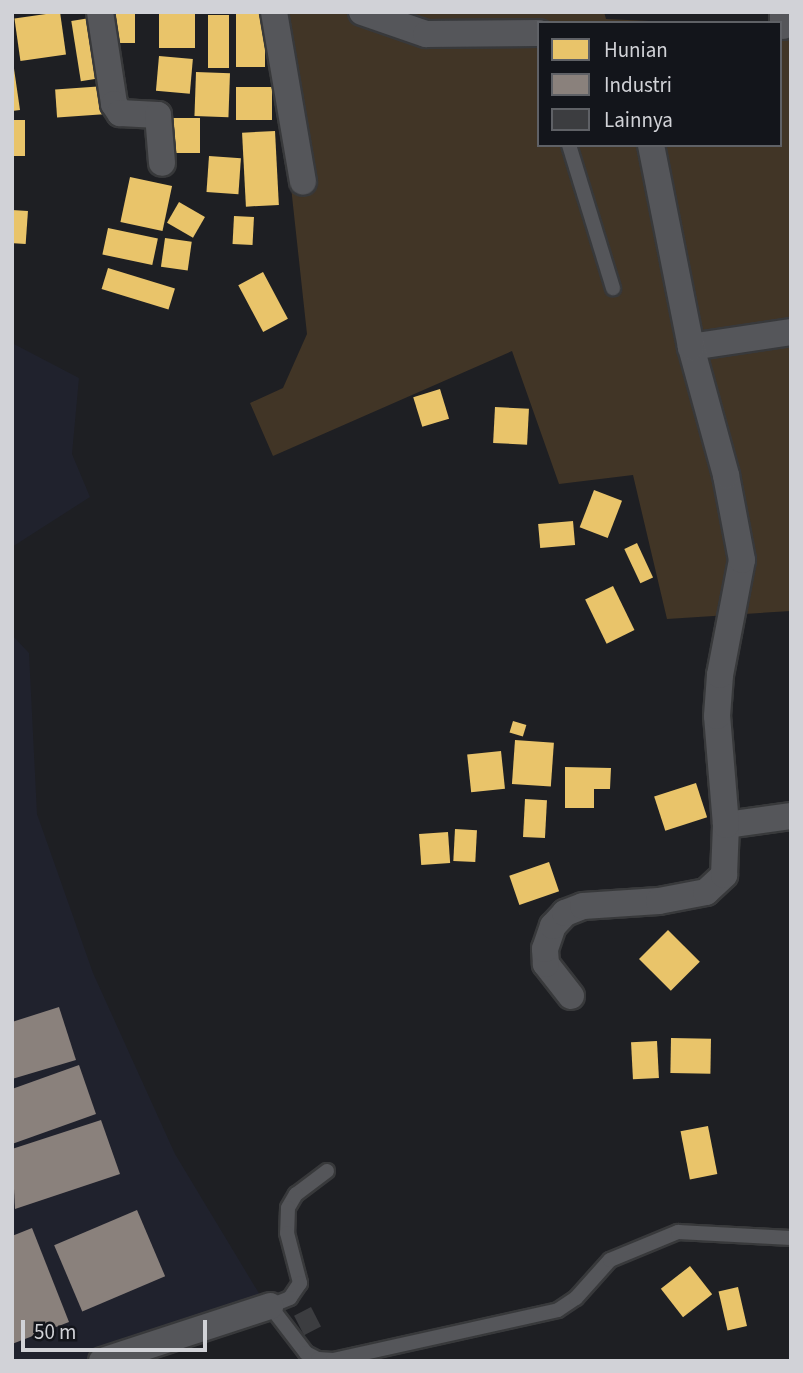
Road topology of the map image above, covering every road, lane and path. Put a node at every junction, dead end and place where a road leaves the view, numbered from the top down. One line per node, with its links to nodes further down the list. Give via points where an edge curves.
1 (100, 12): 7 (street, via 114,104 120,113 158,115)
2 (274, 12): 8 (street)
3 (362, 12): 4 (street, via 426,34)
4 (537, 38)
5 (570, 147): 9 (lane)
6 (651, 147): 11 (street)
7 (162, 163)
8 (303, 182)
9 (612, 288)
10 (791, 332): 11 (street)
11 (691, 347): 13 (street, via 726,475 741,560 717,716)
12 (791, 816): 13 (street)
13 (726, 825): 14 (street, via 724,875 706,892 659,901 583,905 565,913 553,926 545,949 546,964)
14 (571, 996)
15 (327, 1171): 17 (lane, via 296,1194 288,1208 287,1233 300,1283 290,1298)
16 (791, 1238): 17 (lane, via 678,1232 610,1261 576,1298 558,1310 333,1360 306,1353)
17 (270, 1306): 18 (street)
18 (102, 1361)

